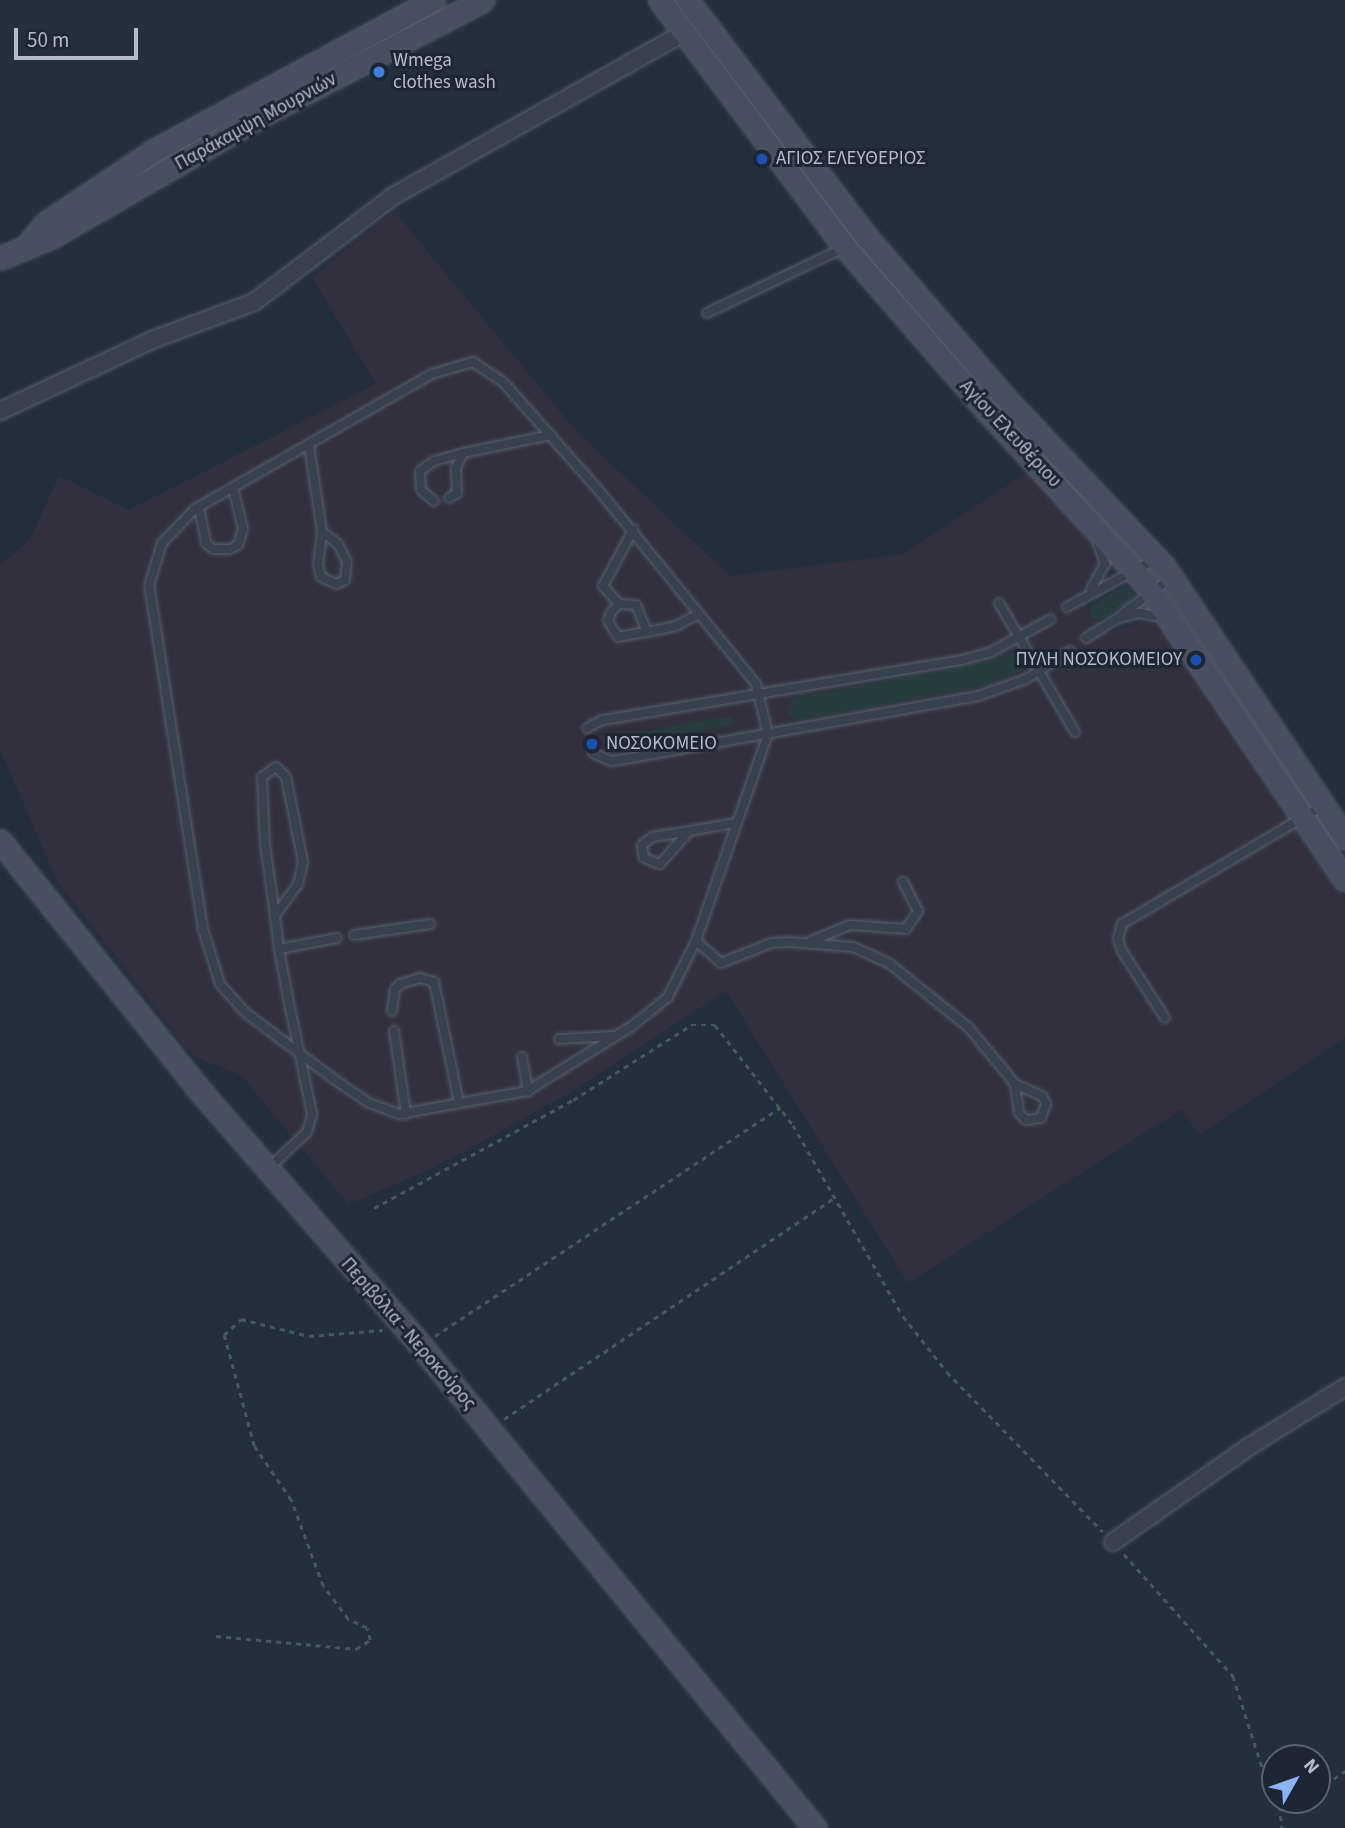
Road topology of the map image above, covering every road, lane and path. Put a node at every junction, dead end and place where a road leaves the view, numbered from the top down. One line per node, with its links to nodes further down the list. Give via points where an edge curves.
1 (433, 0): 6 (main road, Παράκαμψη Μουρνιών, via 155,150 46,223)
2 (483, 0): 6 (main road, Παράκαμψη Μουρνιών, via 268,112 53,236)
3 (660, 0): 5 (main road, Αγίου Ελευθέριου)
4 (687, 0): 21 (main road, Αγίου Ελευθέριου, via 863,233 1004,397)
5 (684, 33): 7 (main road, Αγίου Ελευθέριου); 10 (street, via 395,195 254,302 152,340)
6 (29, 244): 8 (main road, Παράκαμψη Μουρνιών)
7 (845, 247): 9 (lane); 18 (main road, Αγίου Ελευθέριου, via 989,413)
8 (0, 258)
9 (707, 313)
10 (0, 411)
11 (551, 435): 12 (lane, via 504,383 473,362 432,374); 13 (lane); 19 (lane)
12 (309, 445): 14 (lane); 20 (lane)
13 (463, 453): 15 (lane, via 456,468 457,493); 16 (lane, via 434,461 419,471 421,490)
14 (233, 488): 17 (lane); 17 (lane, via 243,529 238,545 213,549 206,543)
15 (449, 498)
16 (434, 501)
17 (199, 507): 63 (lane, via 162,543 149,586 203,929 214,969 229,997)
18 (1089, 518): 22 (main road, Αγίου Ελευθέριου); 24 (lane, via 1105,564)
19 (633, 530): 27 (lane, via 603,586); 29 (lane)
20 (322, 533): 20 (lane, via 317,550 321,578 337,584 345,580 347,562 338,544)
21 (1157, 558): 22 (lane); 23 (main road, Αγίου Ελευθέριου)
22 (1134, 569): 24 (lane); 25 (main road, Αγίου Ελευθέριου)
23 (1172, 578): 25 (lane); 43 (main road, Αγίου Ελευθέριου)
24 (1089, 591): 28 (lane)
25 (1152, 594): 31 (lane); 32 (main road, Αγίου Ελευθέριου)
26 (999, 603): 34 (lane)
27 (619, 604): 33 (lane, via 636,606); 33 (lane, via 608,621 612,633 618,637)
28 (1067, 607)
29 (699, 614): 33 (lane, via 676,626); 38 (lane)
30 (1051, 619): 34 (lane)
31 (1116, 619): 32 (lane, via 1139,613); 35 (lane)
32 (1173, 622): 44 (main road, Αγίου Ελευθέριου)
33 (647, 632)
34 (1019, 637): 37 (lane); 38 (lane, via 962,660)
35 (1086, 638)
36 (1070, 651): 37 (lane)
37 (1039, 671): 40 (lane); 41 (lane, via 978,696)
38 (762, 697): 39 (lane, via 603,720); 41 (lane)
39 (587, 728)
40 (1075, 732)
41 (768, 734): 42 (lane, via 611,761); 45 (lane)
42 (593, 752)
43 (1322, 806): 44 (lane); 47 (main road, Αγίου Ελευθέριου)
44 (1303, 818): 49 (main road, Αγίου Ελευθέριου); 59 (lane, via 1122,924 1118,939 1122,951)
45 (736, 823): 46 (lane); 55 (lane)
46 (689, 831): 46 (lane, via 646,840 642,845 645,858 660,864)
47 (1345, 838)
48 (0, 841): 70 (main road, Περιβόλια - Νεροκούρος)
49 (1345, 880)
50 (903, 882): 56 (lane, via 918,911 906,929 850,925)
51 (275, 916): 51 (lane, via 298,884 303,862 286,778 276,767 264,771 261,796); 57 (lane)
52 (430, 924): 53 (lane)
53 (354, 935)
54 (337, 938): 57 (lane)
55 (696, 941): 56 (lane, via 720,962 771,943); 61 (lane, via 668,997)
56 (811, 941): 65 (lane, via 853,947 890,964 969,1028)
57 (279, 948): 63 (lane)
58 (392, 1011): 67 (lane, via 400,984 420,978 434,982)
59 (1165, 1018)
60 (394, 1031): 69 (lane)
61 (621, 1033): 62 (lane, via 593,1040); 66 (lane)
62 (559, 1039)
63 (298, 1052): 69 (lane, via 369,1103); 70 (lane, via 311,1125 300,1141)
64 (522, 1056): 66 (lane)
65 (1015, 1084): 65 (lane, via 1019,1113 1026,1120 1041,1118 1046,1104 1042,1096)
66 (528, 1091): 67 (lane)
67 (459, 1103): 69 (lane)
68 (780, 1108): 71 (path); 72 (path, via 725,1033 704,1022 691,1025 573,1100); 74 (path)
69 (406, 1114)
70 (267, 1169): 73 (main road, Περιβόλια - Νεροκούρος)
71 (835, 1196): 76 (path); 77 (path, via 903,1316 947,1372)
72 (374, 1208)
73 (399, 1321): 74 (main road, Περιβόλια - Νεροκούρος); 78 (path, via 365,1334 309,1336 241,1319 224,1335 254,1446 291,1500 323,1586 348,1619 367,1628 370,1640 356,1649)
74 (421, 1346): 76 (main road, Περιβόλια - Νεροκούρος)
75 (1345, 1387): 77 (street, via 1250,1446)
76 (490, 1429): 80 (main road, Περιβόλια - Νεροκούρος)
77 (1113, 1542): 79 (path, via 1233,1676)
78 (216, 1636)
79 (1261, 1764)
80 (815, 1828)

